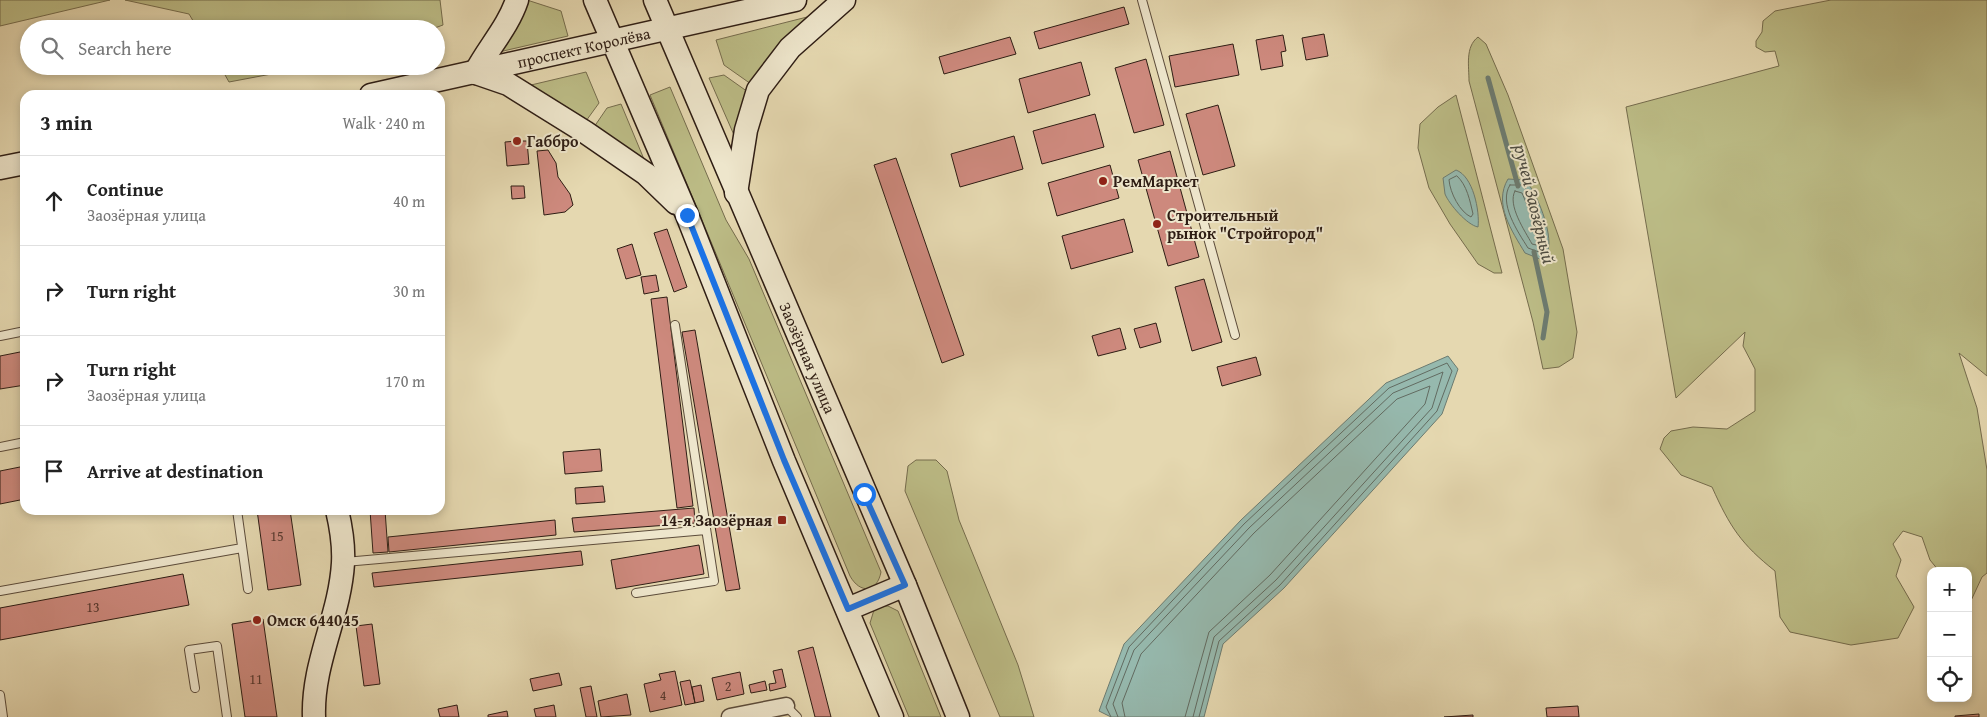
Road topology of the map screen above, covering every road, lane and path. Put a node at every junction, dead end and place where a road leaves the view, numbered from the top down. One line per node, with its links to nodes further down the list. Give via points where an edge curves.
1 (517, 0): 9 (main road, via 512,16)
2 (595, 0): 8 (main road)
3 (655, 0): 7 (main road, Заозёрная улица)
4 (795, 0): 7 (main road, проспект Королёва)
5 (844, 0): 13 (main road, via 790,48 758,90 746,130)
6 (1142, 0): 17 (lane)
7 (667, 30): 8 (main road, проспект Королёва); 13 (main road, Заозёрная улица)
8 (613, 42): 9 (main road, проспект Королёва); 14 (main road)
9 (475, 73): 10 (main road, проспект Королёва); 14 (main road, via 508,84 585,132 646,174)
10 (395, 90)
11 (20, 164): 12 (main road)
12 (0, 168)
13 (736, 194): 26 (main road, Заозёрная улица)
14 (687, 215): 30 (main road, via 784,460)
15 (676, 325): 23 (lane)
16 (20, 332): 18 (lane)
17 (1235, 335)
18 (0, 336)
19 (20, 443): 20 (lane)
20 (0, 446)
21 (238, 515): 24 (lane)
22 (338, 515): 25 (main road)
23 (706, 530): 25 (lane); 29 (lane, via 714,582)
24 (242, 548): 27 (lane); 28 (lane)
25 (343, 562): 36 (main road, via 336,608 316,677)
26 (905, 585): 30 (main road); 39 (main road, Заозёрная улица)
27 (248, 588)
28 (0, 591)
29 (636, 593)
30 (848, 609): 38 (main road)
31 (195, 688): 35 (lane, via 189,650 217,646)
32 (0, 695): 34 (lane)
33 (792, 712): 37 (street)
34 (3, 717)
35 (227, 717)
36 (314, 717)
37 (730, 717)
38 (892, 717)
39 (958, 717)

